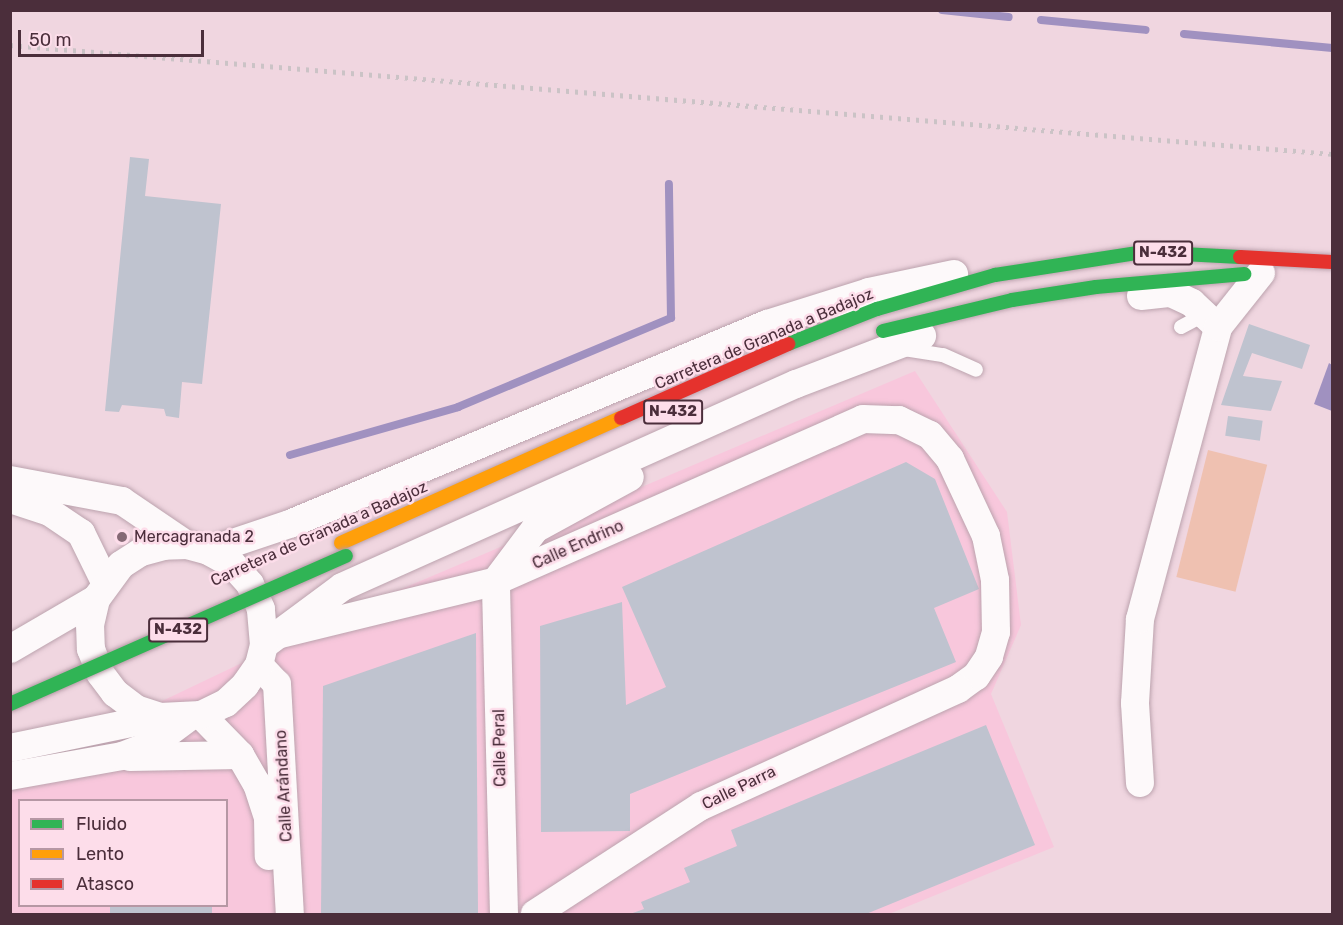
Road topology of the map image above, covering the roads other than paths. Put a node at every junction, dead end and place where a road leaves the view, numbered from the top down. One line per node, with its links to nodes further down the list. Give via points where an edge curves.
1 (1332, 262): 2 (highway, Carretera de Granada a Badajoz / N-432, via 1144,252)
2 (1055, 265): 4 (highway, Carretera de Granada a Badajoz / N-432); 6 (highway, via 1093,273 1179,267)
3 (1261, 273): 5 (highway, N-432); 6 (highway, N-432); 9 (street)
4 (995, 275): 17 (street, via 947,273 767,324 292,523); 18 (highway, Carretera de Granada a Badajoz / N-432, via 877,309 780,347)
5 (1297, 275)
6 (1205, 277): 7 (highway, N-432); 9 (street, via 1218,291)
7 (1012, 300): 8 (street); 10 (highway, N-432)
8 (975, 321): 9 (street, via 1171,293 1192,303); 10 (street)
9 (1208, 321): 31 (street, via 1140,619 1135,702)
10 (877, 341): 11 (lane, via 943,355); 14 (street)
11 (976, 370)
12 (863, 419): 19 (street, Calle Endrino); 35 (street, Calle Parra, via 899,420 930,435 960,478 986,536 995,580 996,632 983,666 958,688 701,806)
13 (649, 422): 18 (highway, Carretera de Granada a Badajoz / N-432)
14 (700, 427): 19 (street, via 651,465 535,529); 21 (street, via 342,587)
15 (10, 480): 17 (street, via 122,501)
16 (10, 499): 20 (street, via 48,511 81,533)
17 (198, 548): 20 (street, via 164,546 141,552 121,565); 21 (street, via 232,564 250,584 261,609)
18 (343, 550): 23 (highway, Carretera de Granada a Badajoz / N-432); 24 (highway, Carretera de Granada a Badajoz / N-432, bridge)
19 (496, 581): 21 (street, Calle Endrino); 34 (street, Calle Peral)
20 (101, 591): 22 (street); 26 (street, via 90,632 100,673 115,693 136,709)
21 (268, 648): 25 (street, via 226,703); 33 (street, Calle Arándano, via 277,684)
22 (10, 649)
23 (10, 688)
24 (10, 704)
25 (195, 716): 26 (street); 28 (street, Calle Arándano); 29 (street, via 153,744)
26 (160, 717): 27 (street)
27 (10, 748)
28 (240, 755): 29 (street, via 144,759); 32 (street, Calle Arándano, via 257,784 268,817)
29 (122, 756): 30 (street)
30 (10, 776)
31 (1140, 783)
32 (271, 915)
33 (290, 915)
34 (504, 915)
35 (535, 915)

